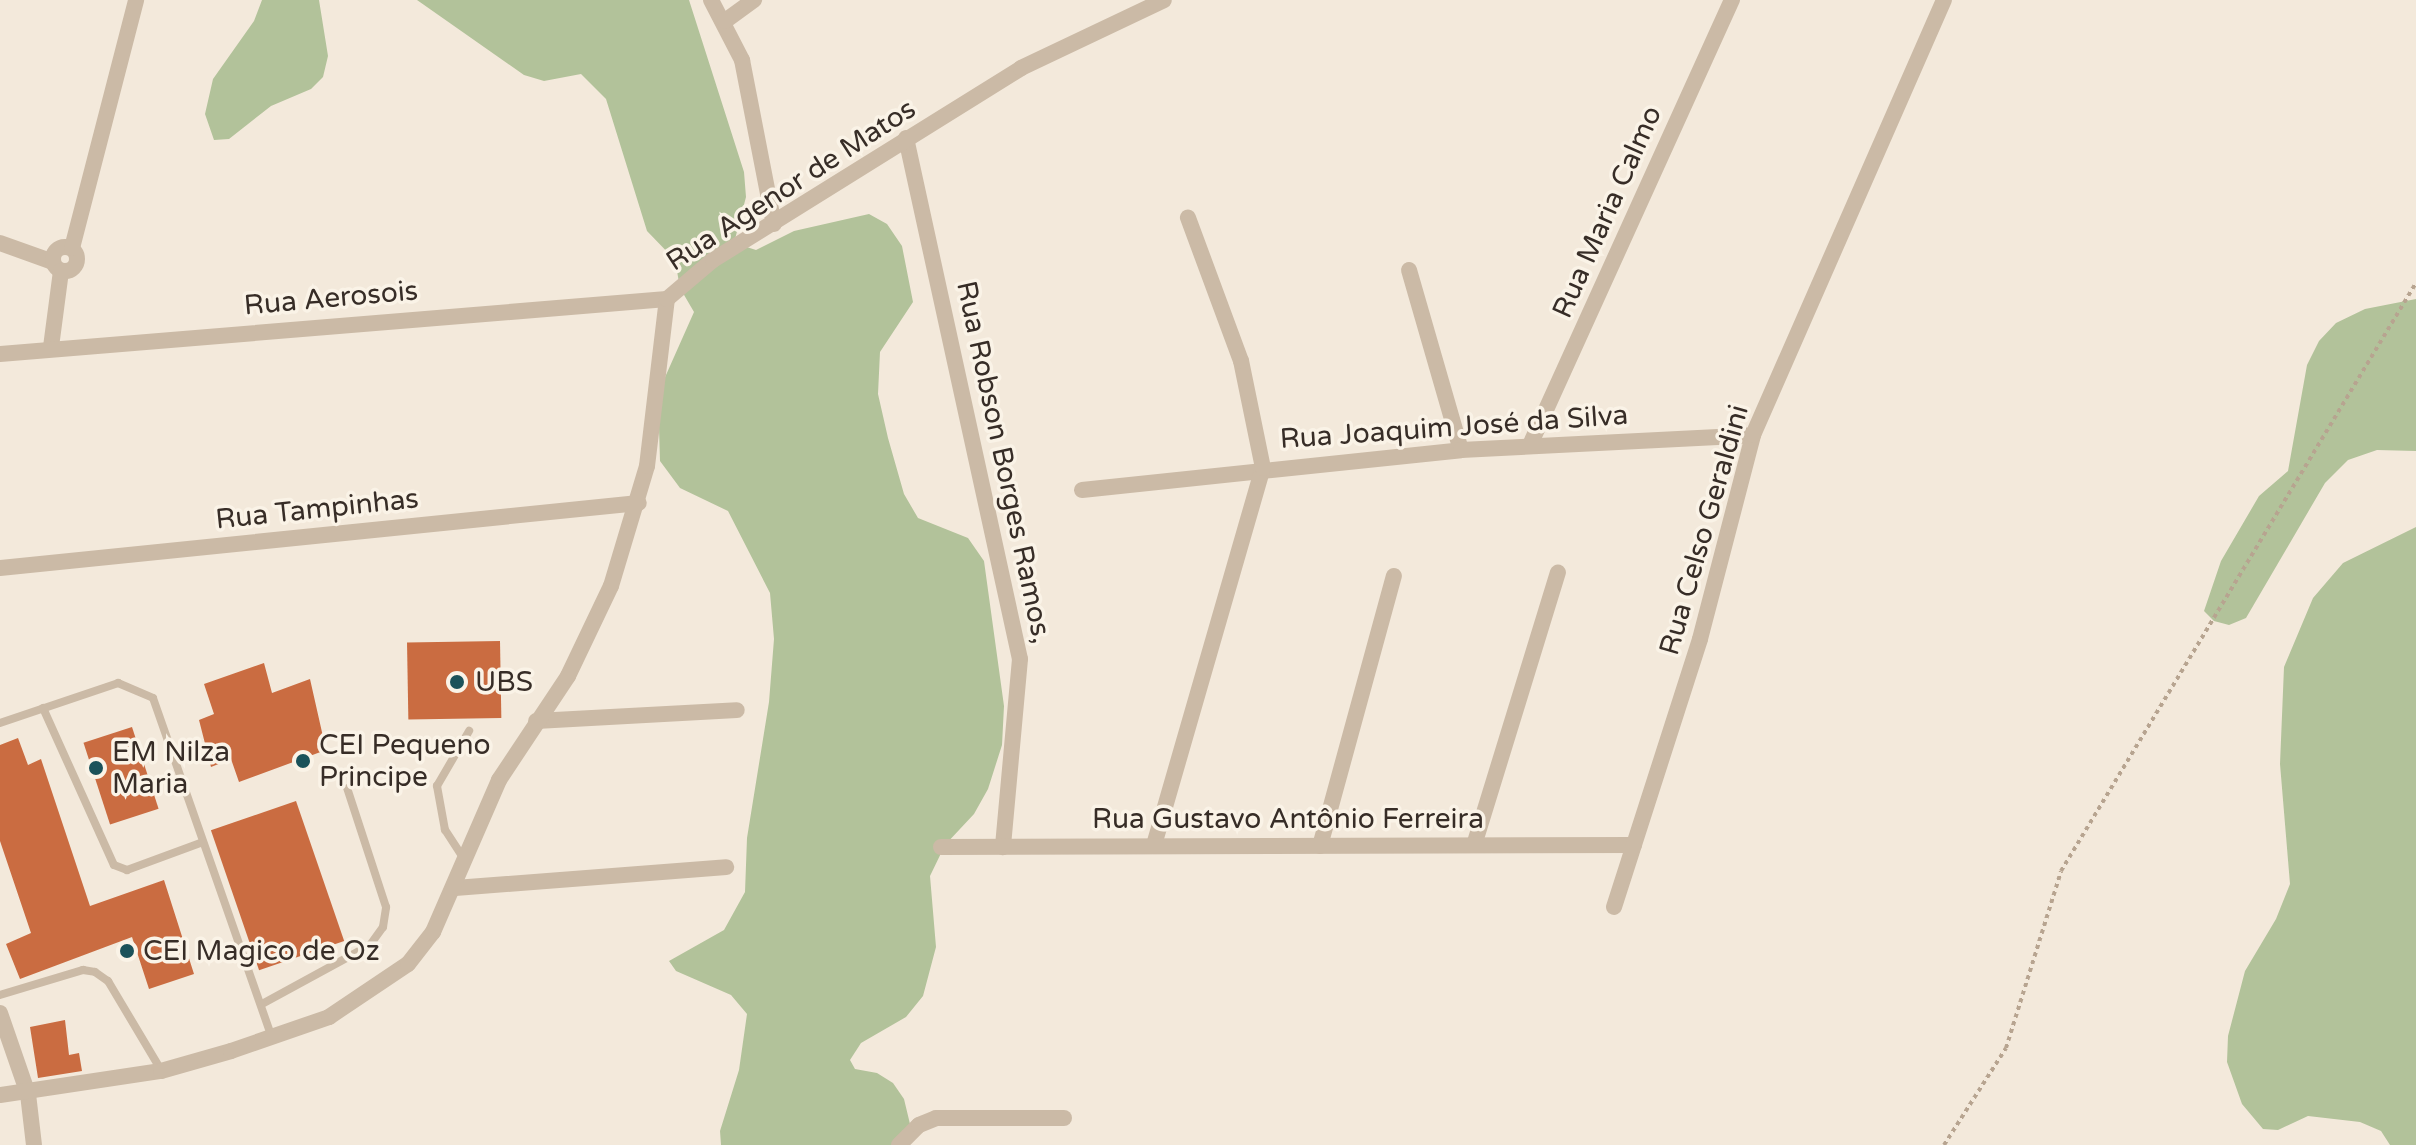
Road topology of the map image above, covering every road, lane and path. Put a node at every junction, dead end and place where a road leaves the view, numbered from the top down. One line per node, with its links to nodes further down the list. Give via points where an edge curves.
1 (136, 0): 12 (street, via 84,200)
2 (711, 0): 7 (street)
3 (754, 0): 7 (street)
4 (1164, 0): 8 (street, Rua Agenor de Matos, via 1021,68)
5 (1732, 0): 19 (street, Rua Maria Calmo)
6 (1944, 0): 18 (street, Rua Celso Geraldini)
7 (725, 21): 10 (street, via 742,60)
8 (906, 138): 10 (street, Rua Agenor de Matos); 39 (street, Rua Robson Borges Ramos,, via 1020,659)
9 (1188, 218): 21 (street, via 1241,361)
10 (774, 224): 15 (street, Rua Agenor de Matos, via 713,260)
11 (8, 247): 12 (street)
12 (61, 258): 16 (street)
13 (1409, 270): 20 (street)
14 (2416, 283): 54 (path, via 2061,871 2006,1048)
15 (667, 299): 16 (street, Rua Aerosois); 23 (street, Rua Agenor de Matos)
16 (51, 347): 17 (street, Rua Aerosois)
17 (0, 354)
18 (1753, 435): 19 (street, Rua Joaquim José da Silva); 36 (street, Rua Celso Geraldini, via 1721,567)
19 (1530, 445): 20 (street, Rua Joaquim José da Silva)
20 (1461, 450): 21 (street, Rua Joaquim José da Silva)
21 (1263, 468): 22 (street); 35 (street, Rua Joaquim José da Silva)
22 (1082, 490)
23 (639, 503): 24 (street, Rua Tampinhas); 29 (street, Rua Agenor de Matos, via 611,586 568,676)
24 (0, 568)
25 (1558, 572): 34 (street)
26 (1394, 576): 37 (street)
27 (43, 708): 30 (lane); 33 (lane, via 119,869); 33 (lane, via 118,683 153,698)
28 (737, 710): 29 (street)
29 (536, 721): 40 (street, Rua Agenor de Matos, via 499,780)
30 (0, 723)
31 (469, 731): 40 (lane, via 437,786 445,830)
32 (347, 788): 45 (lane, via 386,907 383,927 370,945)
33 (203, 842): 45 (lane)
34 (1475, 842): 36 (street, Rua Gustavo Antônio Ferreira); 37 (street, Rua Gustavo Antônio Ferreira)
35 (1154, 845): 37 (street, Rua Gustavo Antônio Ferreira); 39 (street, Rua Gustavo Antônio Ferreira)
36 (1634, 845): 43 (street, Rua Celso Geraldini)
37 (1320, 846)
38 (941, 847): 39 (street, Rua Gustavo Antônio Ferreira)
39 (1003, 847)
40 (464, 860): 42 (street, Rua Agenor de Matos)
41 (726, 867): 42 (street)
42 (455, 888): 47 (street, Rua Agenor de Matos, via 433,932 381,986 329,1017)
43 (1614, 907)
44 (0, 995): 48 (lane, via 83,970 95,972 108,981)
45 (262, 1004): 47 (lane)
46 (0, 1013): 49 (street)
47 (272, 1037): 48 (street, Rua Agenor de Matos)
48 (161, 1071): 49 (street, Rua Agenor de Matos)
49 (28, 1094): 50 (street, Rua Agenor de Matos); 52 (street)
50 (0, 1095)
51 (1064, 1118): 53 (street, via 936,1118 919,1125)
52 (34, 1145)
53 (899, 1145)
54 (1944, 1145)

